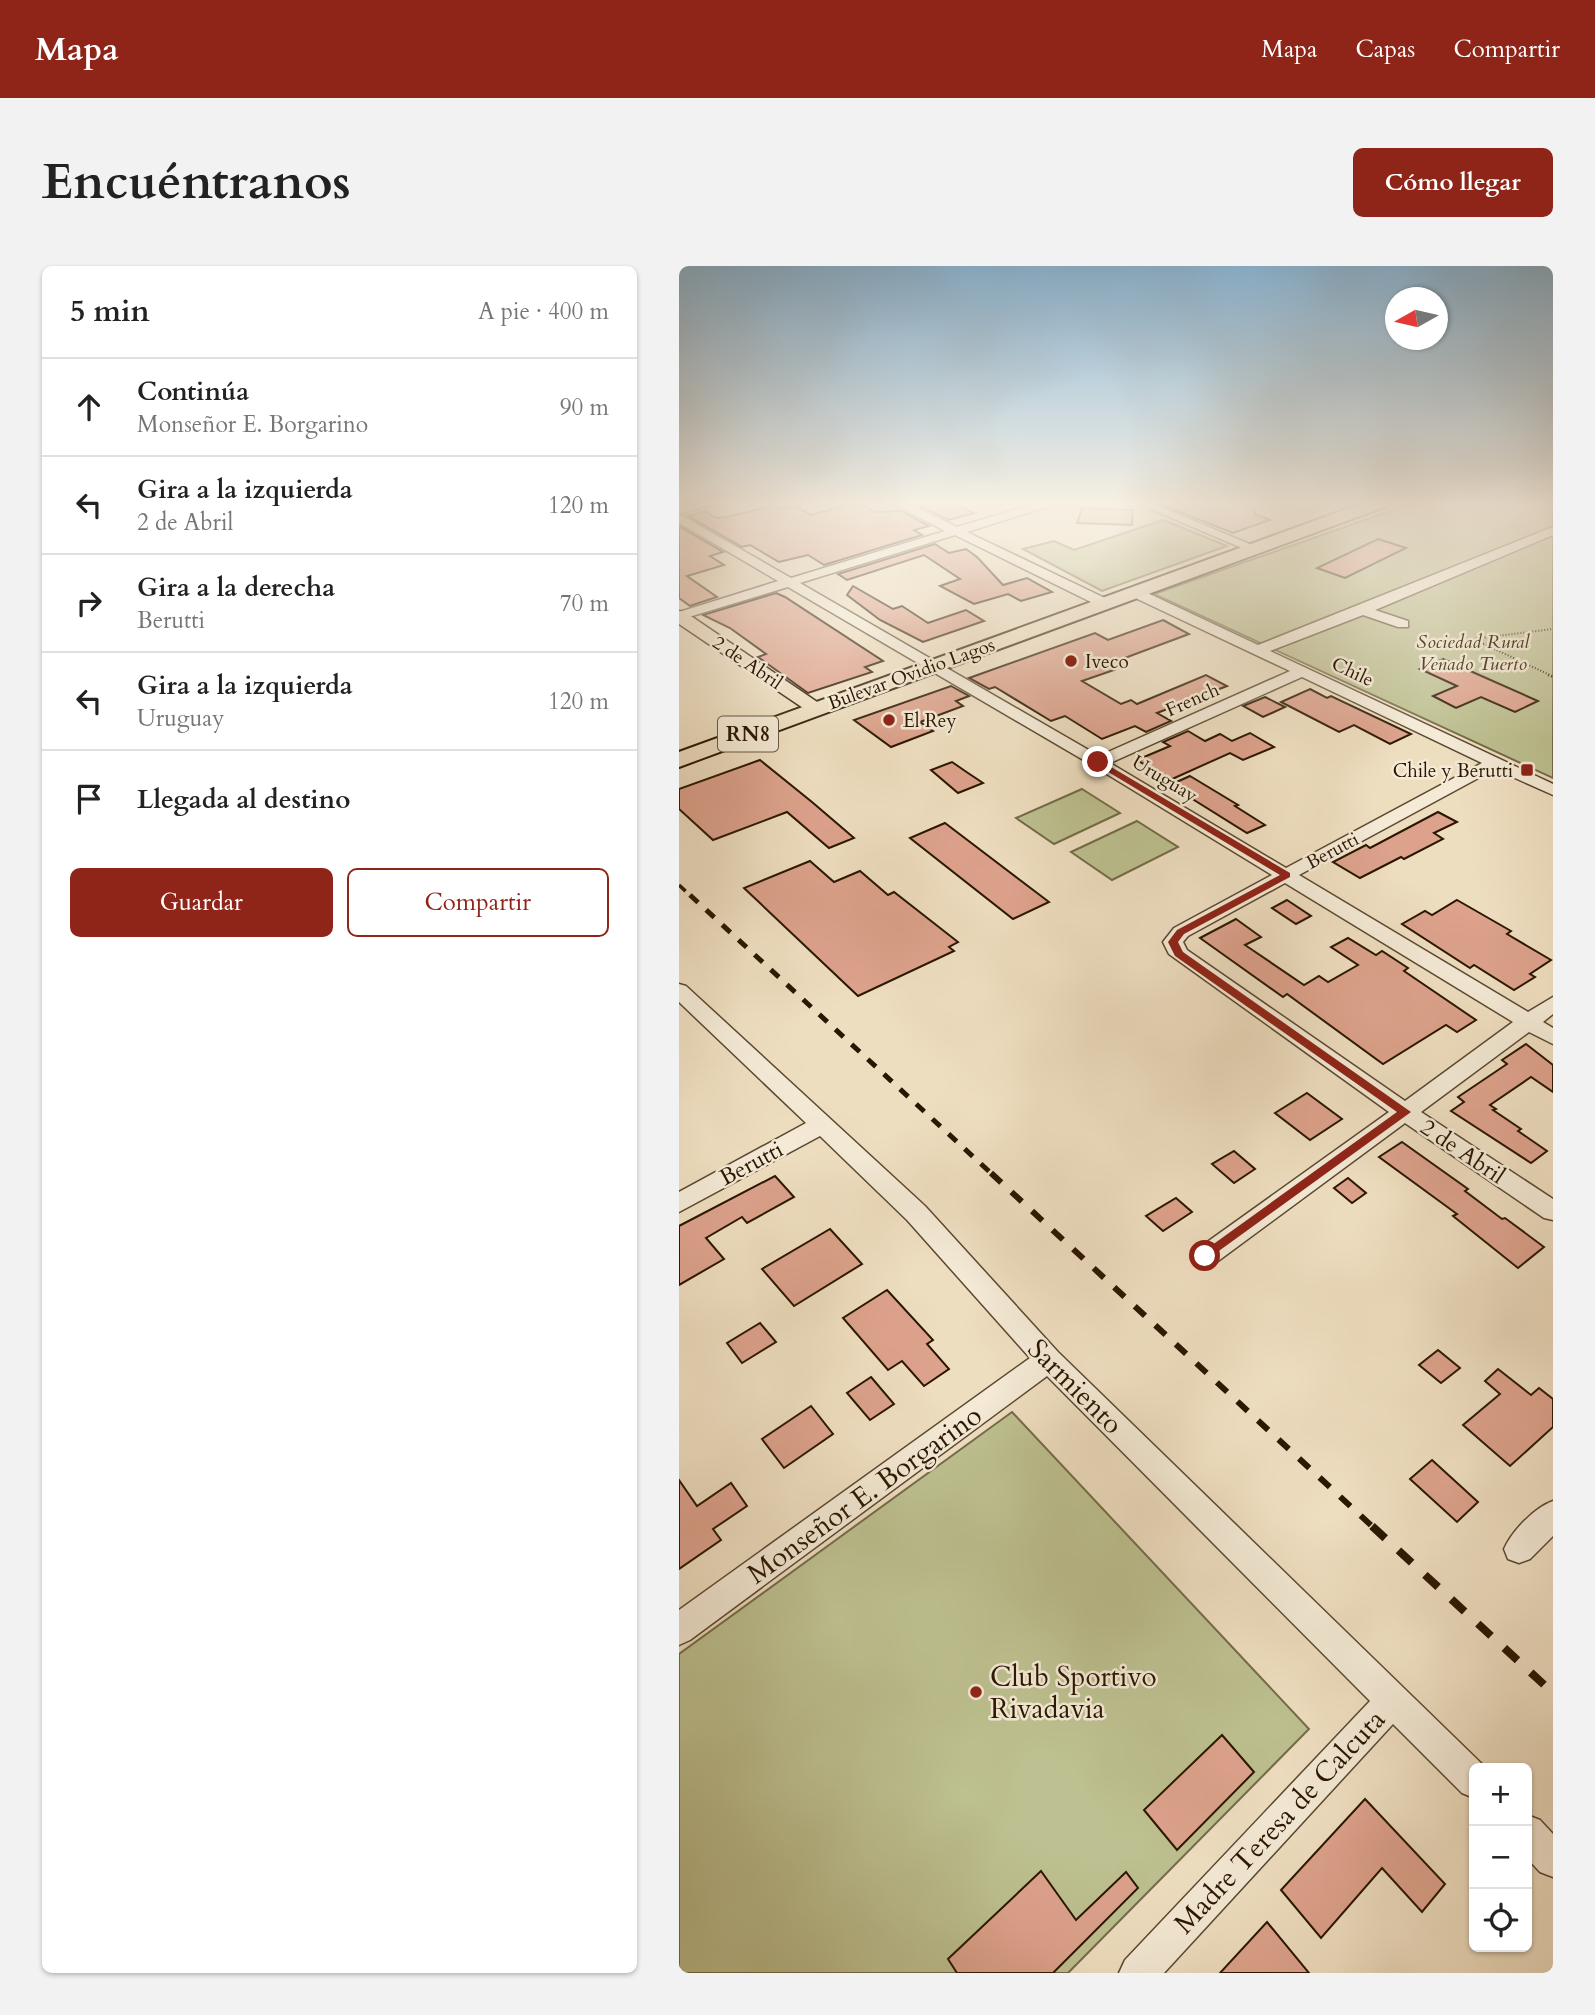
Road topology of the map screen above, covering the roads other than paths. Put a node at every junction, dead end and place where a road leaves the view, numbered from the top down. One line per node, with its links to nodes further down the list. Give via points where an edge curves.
1 (789, 582): 8 (street); 11 (street, Uruguay)
2 (1061, 582): 6 (street)
3 (1162, 582): 5 (highway, Bulevar Ovidio Lagos / RN8)
4 (1431, 582): 7 (street)
5 (1134, 592): 6 (highway, Bulevar Ovidio Lagos / RN8); 10 (street, Chile)
6 (1104, 603): 11 (highway, Bulevar Ovidio Lagos / RN8)
7 (1363, 610): 9 (street); 10 (street)
8 (679, 616): 13 (main road, 2 de Abril)
9 (1403, 624)
10 (1259, 650): 12 (street, Chile)
11 (931, 665): 13 (highway, Bulevar Ovidio Lagos / RN8); 15 (street, Uruguay)
12 (1303, 671): 15 (street, French); 16 (street, Chile)
13 (816, 708): 14 (highway, Bulevar Ovidio Lagos / RN8)
14 (679, 760)
15 (1098, 762): 18 (street, Uruguay)
16 (1495, 762): 17 (street, Chile); 18 (street, Berutti)
17 (1553, 790)
18 (1287, 875): 19 (street, Berutti, via 1181,932); 22 (street, Uruguay)
19 (1173, 942): 24 (street, 2 de Abril, via 1179,954)
20 (679, 991): 25 (street, Sarmiento)
21 (1553, 1004): 22 (street)
22 (1529, 1023): 23 (street, Uruguay); 24 (street)
23 (1553, 1037)
24 (1405, 1112): 27 (street, 2 de Abril); 28 (street)
25 (824, 1124): 26 (street, Berutti); 29 (street, Sarmiento, via 916,1213)
26 (679, 1203)
27 (1553, 1211)
28 (1205, 1256)
29 (1048, 1360): 32 (street, Monseñor E. Borgarino); 33 (street, Sarmiento)
30 (1553, 1515): 31 (street)
31 (1519, 1549)
32 (679, 1629)
33 (1392, 1700): 34 (street, Sarmiento); 37 (street, Madre Teresa de Calcuta)
34 (1469, 1776)
35 (1532, 1838): 36 (street)
36 (1553, 1859)
37 (1138, 1973)

